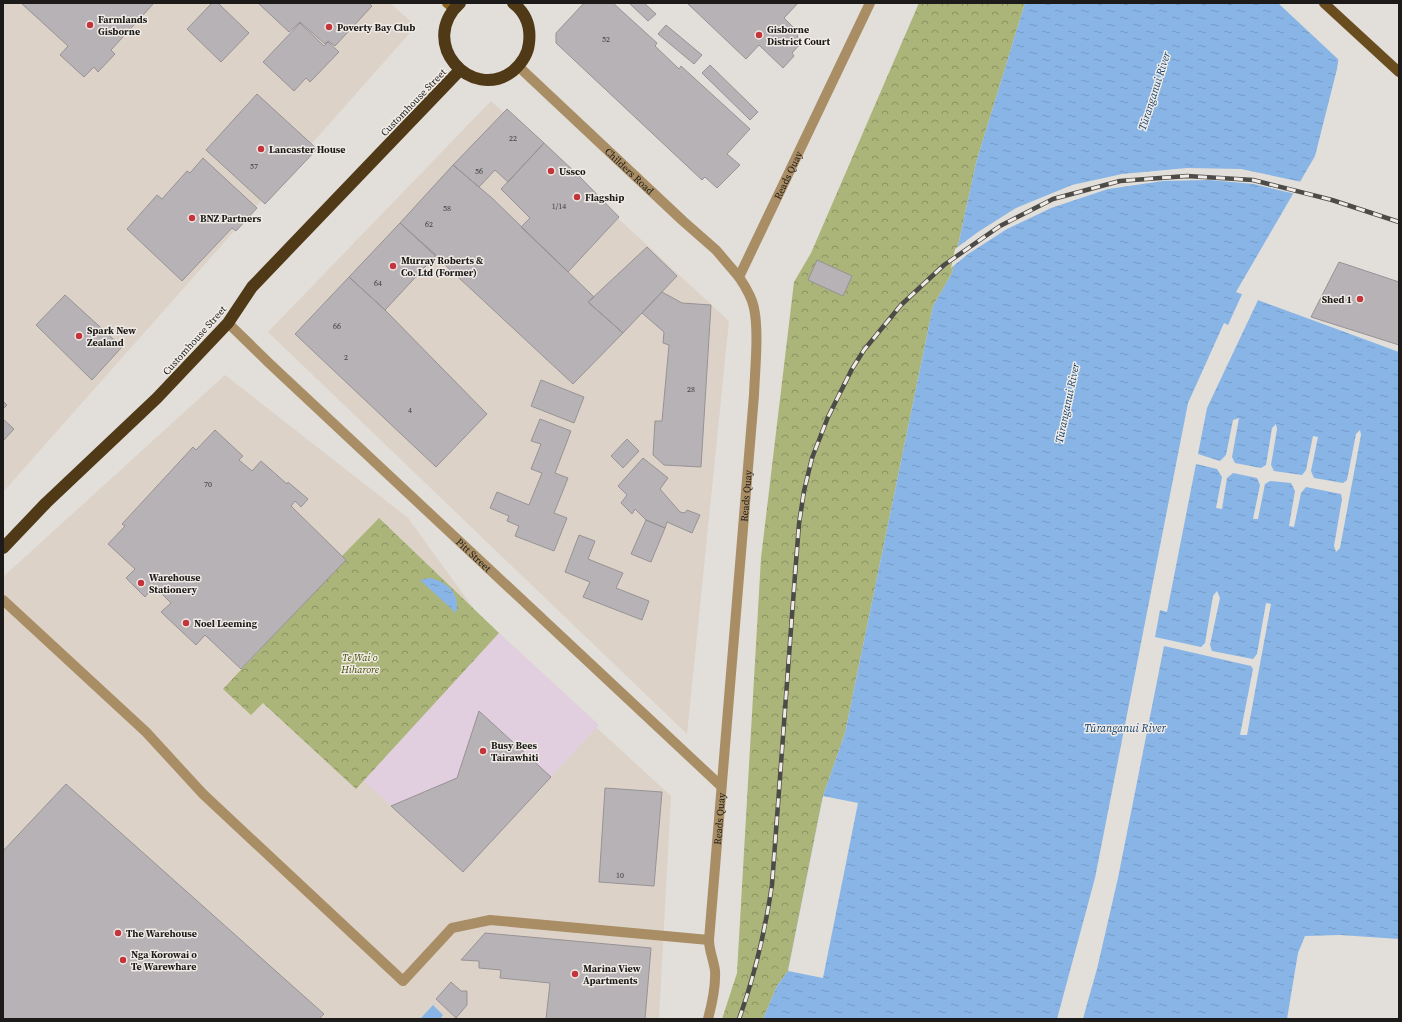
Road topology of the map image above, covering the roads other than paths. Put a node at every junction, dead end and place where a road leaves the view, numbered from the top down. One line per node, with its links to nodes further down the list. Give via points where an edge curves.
1 (870, 3): 8 (street, Reads Quay)
2 (1324, 3): 7 (main road)
3 (517, 4): 5 (highway, via 529,26 530,37 529,48)
4 (454, 5): 6 (highway, via 444,30 444,40 452,62)
5 (518, 66): 6 (highway, via 508,75 483,80); 8 (street, Childers Road, via 716,250)
6 (460, 70): 9 (highway, Customhouse Street, via 252,287)
7 (1399, 72)
8 (739, 277): 12 (street, Reads Quay, via 754,307 756,334 753,402)
9 (228, 324): 10 (highway, Customhouse Street, via 157,398 46,503); 12 (street, Pitt Street)
10 (3, 548)
11 (3, 600): 13 (street, via 146,732 203,794 403,981 452,928 490,920)
12 (721, 786): 13 (street, Reads Quay)
13 (709, 940): 14 (street, Reads Quay, via 714,984)
14 (708, 1019)

